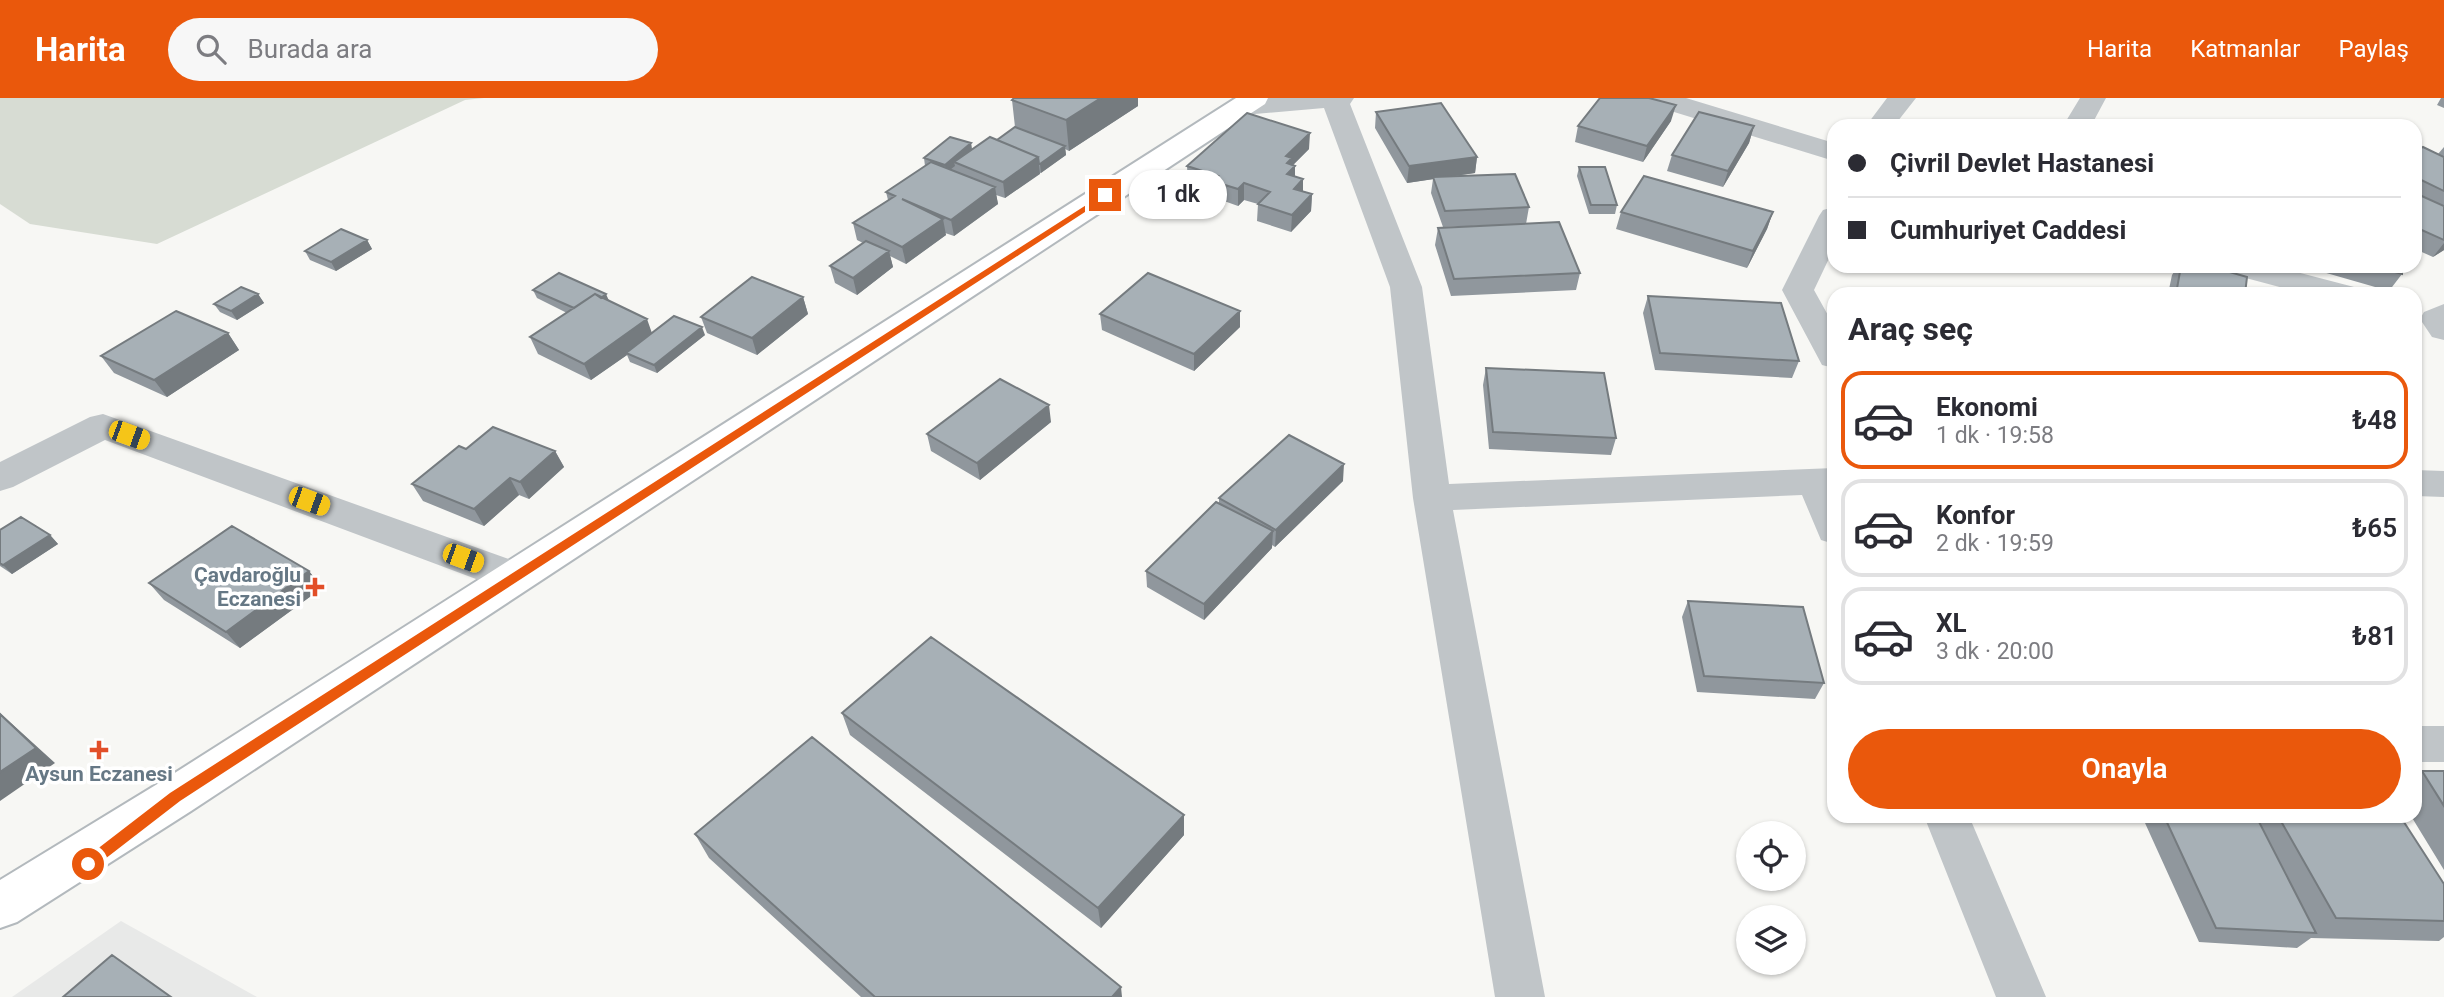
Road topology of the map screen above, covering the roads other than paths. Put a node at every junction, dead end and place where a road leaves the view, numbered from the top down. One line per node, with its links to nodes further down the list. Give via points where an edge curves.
1 (1335, 98): 2 (street); 6 (street); 18 (street, via 1406,287)
2 (1341, 98)
3 (1658, 98): 9 (street)
4 (1903, 98): 7 (street)
5 (2093, 98): 8 (street)
6 (1249, 102): 19 (main road)
7 (1884, 119)
8 (2081, 119)
9 (1827, 150)
10 (1827, 230): 13 (street, via 1798,290)
11 (2264, 273): 12 (street)
12 (2317, 287)
13 (1827, 344)
14 (0, 478): 19 (street, via 103,426)
15 (1824, 481): 18 (street)
16 (2422, 484): 17 (street)
17 (2444, 484)
18 (1432, 498): 26 (street)
19 (514, 577): 22 (main road)
20 (2422, 744): 21 (street)
21 (2444, 744)
22 (175, 797): 24 (main road); 25 (main road)
23 (1950, 823): 27 (street)
24 (0, 905)
25 (0, 932)
26 (1520, 997)
27 (2021, 997)

